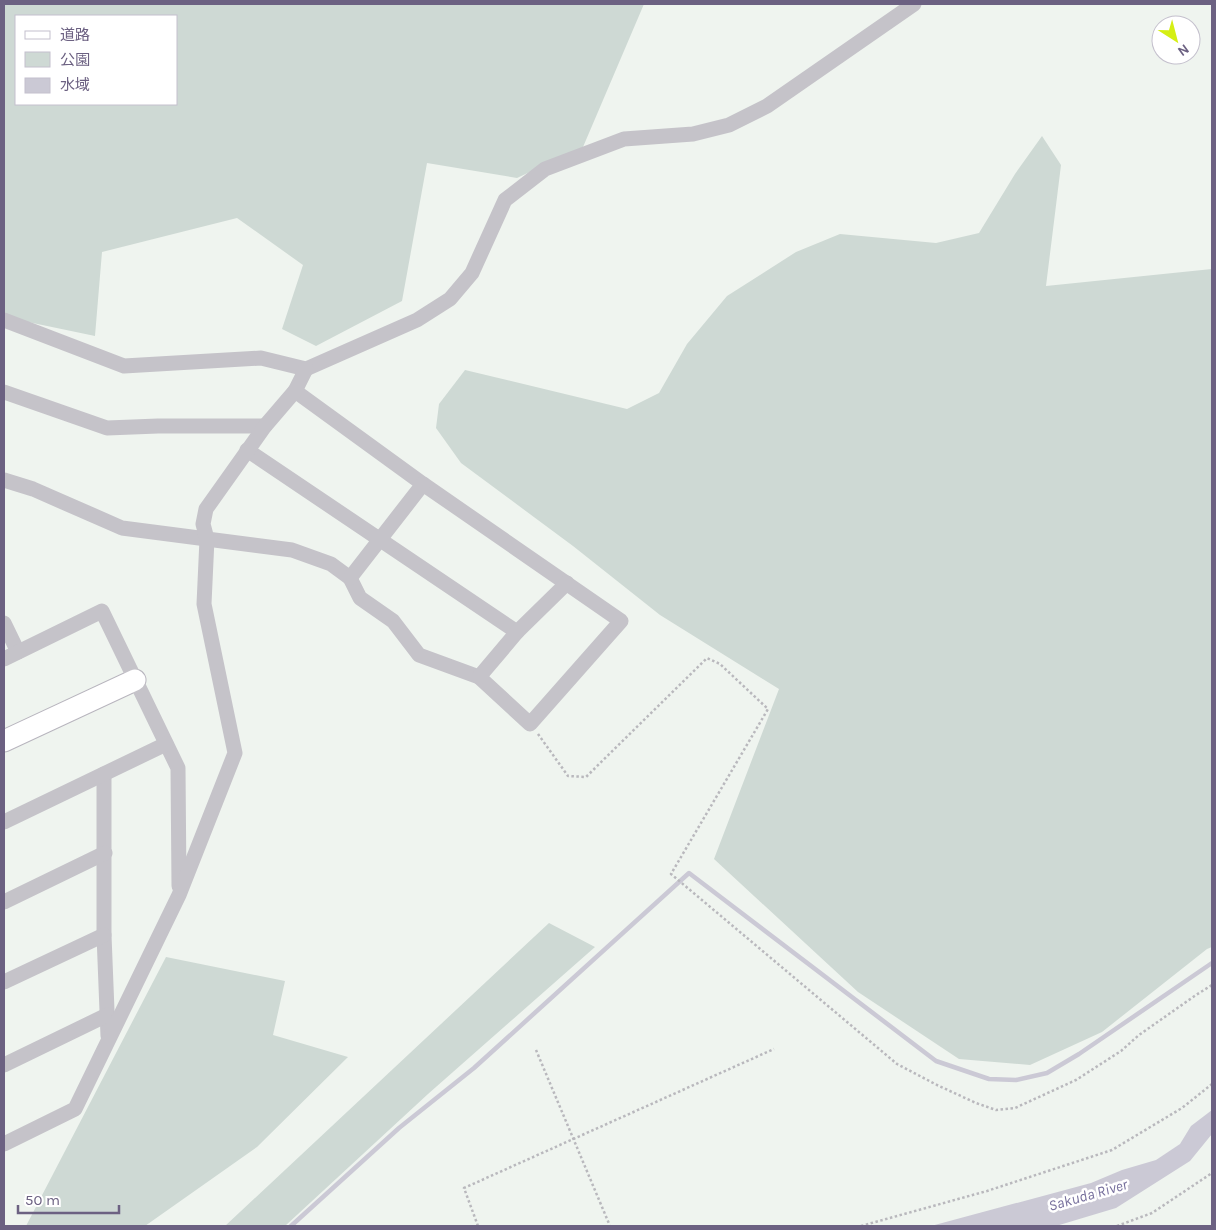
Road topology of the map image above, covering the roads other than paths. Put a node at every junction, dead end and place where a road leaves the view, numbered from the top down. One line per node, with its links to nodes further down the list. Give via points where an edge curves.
1 (914, 4): 3 (street, via 767,106 729,125 693,134 624,139 545,169 505,200 472,273 450,299 417,320)
2 (4, 320): 3 (street, via 124,366 261,358)
3 (306, 369): 4 (street)
4 (295, 391): 6 (street); 9 (street)
5 (4, 392): 6 (street, via 107,428)
6 (265, 426): 7 (street)
7 (247, 450): 10 (street, via 206,509); 11 (street)
8 (4, 480): 10 (street, via 33,489 122,528)
9 (423, 484): 11 (street); 13 (street)
10 (207, 539): 12 (street, via 292,550 331,564); 25 (street, via 204,604 236,753)
11 (381, 540): 12 (street); 15 (street)
12 (350, 578): 18 (street, via 360,598 393,621 419,655)
13 (567, 583): 15 (street); 18 (street, via 621,621 530,724)
14 (4, 623): 16 (street)
15 (517, 632): 18 (street)
16 (18, 652): 17 (street); 19 (street, via 102,611)
17 (4, 659)
18 (478, 677)
19 (134, 680): 20 (street); 21 (street)
20 (4, 741)
21 (166, 744): 22 (street); 25 (street, via 178,768)
22 (104, 774): 23 (street); 24 (street)
23 (4, 822)
24 (105, 853): 26 (street); 27 (street)
25 (179, 895): 30 (street)
26 (4, 902)
27 (104, 935): 28 (street); 29 (street)
28 (4, 982)
29 (107, 1015): 30 (street); 31 (street)
30 (108, 1038): 32 (street, via 75,1108)
31 (4, 1065)
32 (4, 1144)

